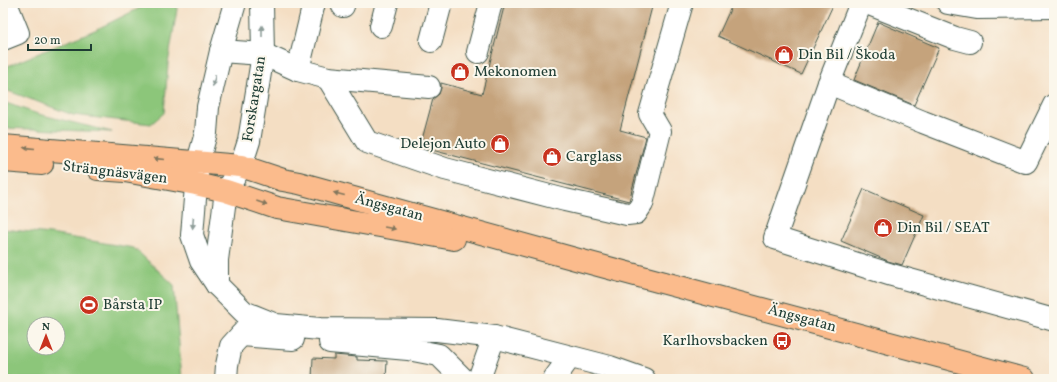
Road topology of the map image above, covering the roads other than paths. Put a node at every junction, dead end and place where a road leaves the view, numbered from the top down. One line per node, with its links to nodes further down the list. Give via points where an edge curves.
1 (6, 3): 14 (street, via 18,32)
2 (235, 3): 17 (street)
3 (262, 3): 19 (street, Forskargatan, one-way to 3)
4 (314, 3): 20 (street)
5 (387, 3): 13 (street)
6 (441, 3): 15 (street)
7 (491, 3): 18 (street)
8 (682, 3): 21 (street, via 650,114 660,131 642,204 636,213 628,214 565,200 445,169 367,142)
9 (861, 3): 22 (street)
10 (867, 3): 16 (street)
11 (948, 3): 12 (street, via 977,8)
12 (1054, 8)
13 (382, 26)
14 (3, 39)
15 (431, 41)
16 (970, 42)
17 (221, 51): 19 (street); 27 (street, one-way to 27)
18 (478, 52)
19 (263, 54): 20 (street); 28 (street, Forskargatan, via 249,141)
20 (298, 70): 21 (street)
21 (328, 78): 23 (street)
22 (829, 83): 24 (street, via 1026,162); 34 (street, via 775,238 892,275)
23 (429, 87)
24 (1054, 105)
25 (3, 146): 27 (main road, Strängnäsvägen, one-way to 25)
26 (3, 161): 29 (main road, Strängnäsvägen, via 125,171)
27 (198, 162): 28 (main road, Ängsgatan); 29 (street)
28 (241, 166): 30 (street, Forskargatan); 31 (main road, Ängsgatan, one-way to 28, via 283,180)
29 (196, 184): 30 (main road, Strängnäsvägen); 32 (street, one-way to 32, via 192,235 201,261)
30 (226, 190): 31 (main road, Ängsgatan, one-way to 31, via 277,208); 32 (street, via 219,241)
31 (579, 260): 44 (main road, Ängsgatan)
32 (217, 285): 33 (street, via 244,312)
33 (257, 317): 35 (street); 36 (street, via 276,326 437,330)
34 (1054, 320)
35 (241, 335): 38 (street, via 231,346); 39 (street, via 427,352 439,355)
36 (494, 337): 37 (street); 40 (street)
37 (570, 357): 41 (street); 42 (street); 43 (street)
38 (226, 379)
39 (463, 379)
40 (479, 379)
41 (554, 379)
42 (574, 379)
43 (644, 379)
44 (1024, 379)

